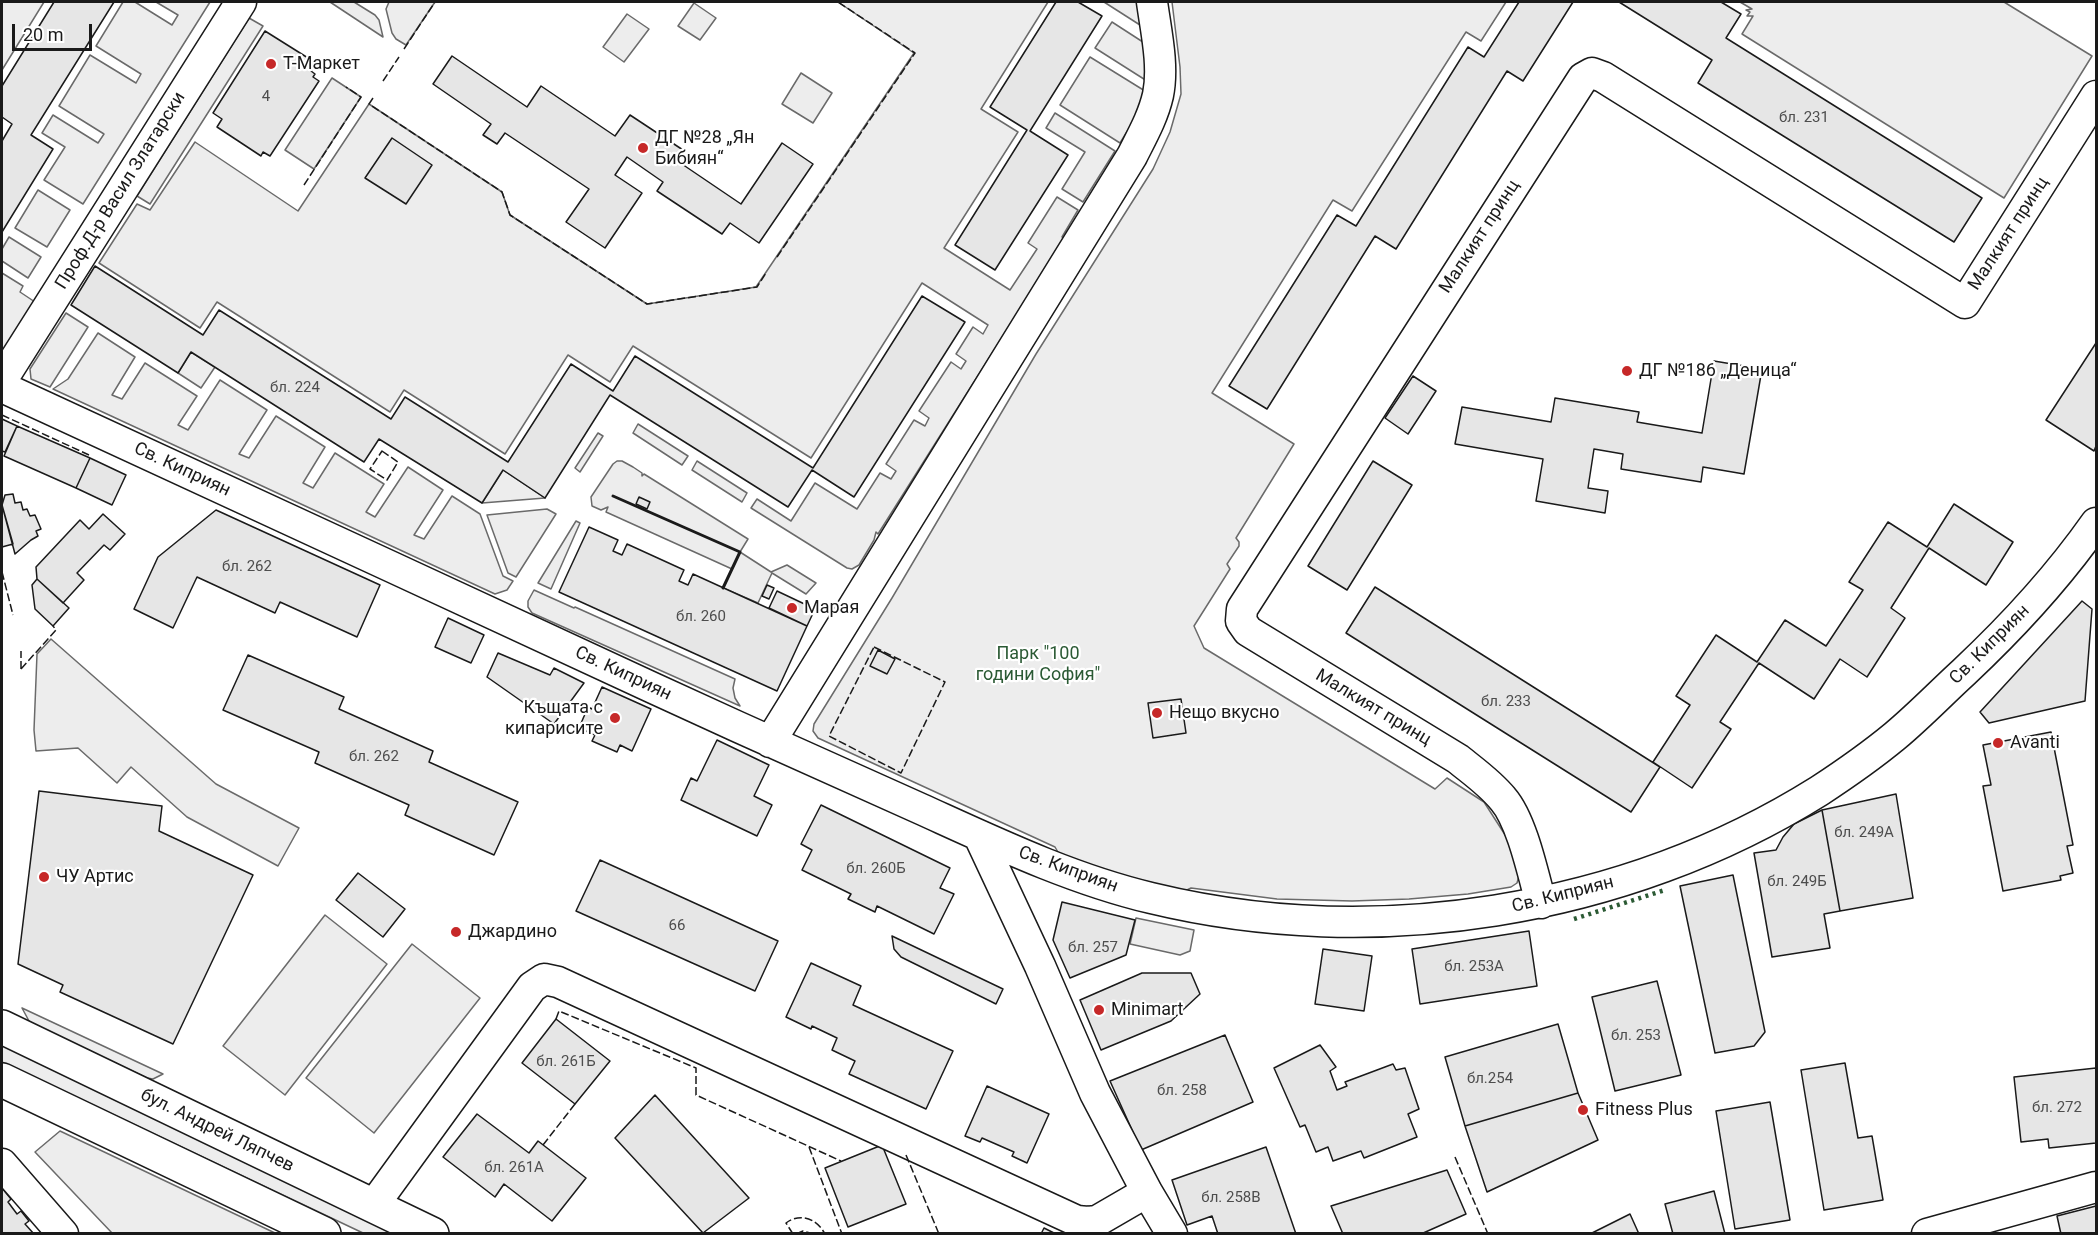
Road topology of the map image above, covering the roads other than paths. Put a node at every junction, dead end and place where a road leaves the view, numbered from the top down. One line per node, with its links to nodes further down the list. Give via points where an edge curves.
1 (242, 2): 4 (street, Проф.Д-р Васил Златарски)
2 (1152, 2): 7 (street, via 1160,71 1158,93 1132,156)
3 (2097, 96): 9 (street, Малкият принц, via 1965,303 1603,77 1592,73 1583,78 1242,609 1241,621 1248,631 1458,759 1484,779 1505,801 1517,822)
4 (2, 380)
5 (2, 387): 7 (street, Св. Киприян)
6 (2097, 523): 9 (street, Св. Киприян, via 2068,562 1991,646 1896,736 1820,790 1743,834 1681,861)
7 (770, 741): 8 (street, Св. Киприян)
8 (979, 836): 9 (street, Св. Киприян, via 1094,882 1225,912 1289,919 1394,921 1482,914); 14 (street, via 1095,1093)
9 (1541, 903)
10 (2, 1027): 15 (main road, бул. Андрей Ляпчев)
11 (2, 1080): 17 (main road)
12 (2, 1164): 16 (street)
13 (2097, 1187): 20 (street)
14 (1147, 1192): 15 (street, via 1097,1221 1077,1221 558,982 544,979 532,987); 19 (street)
15 (373, 1206): 18 (main road, бул. Андрей Ляпчев)
16 (63, 1233)
17 (324, 1233)
18 (432, 1233)
19 (1172, 1233)
20 (1927, 1233)

